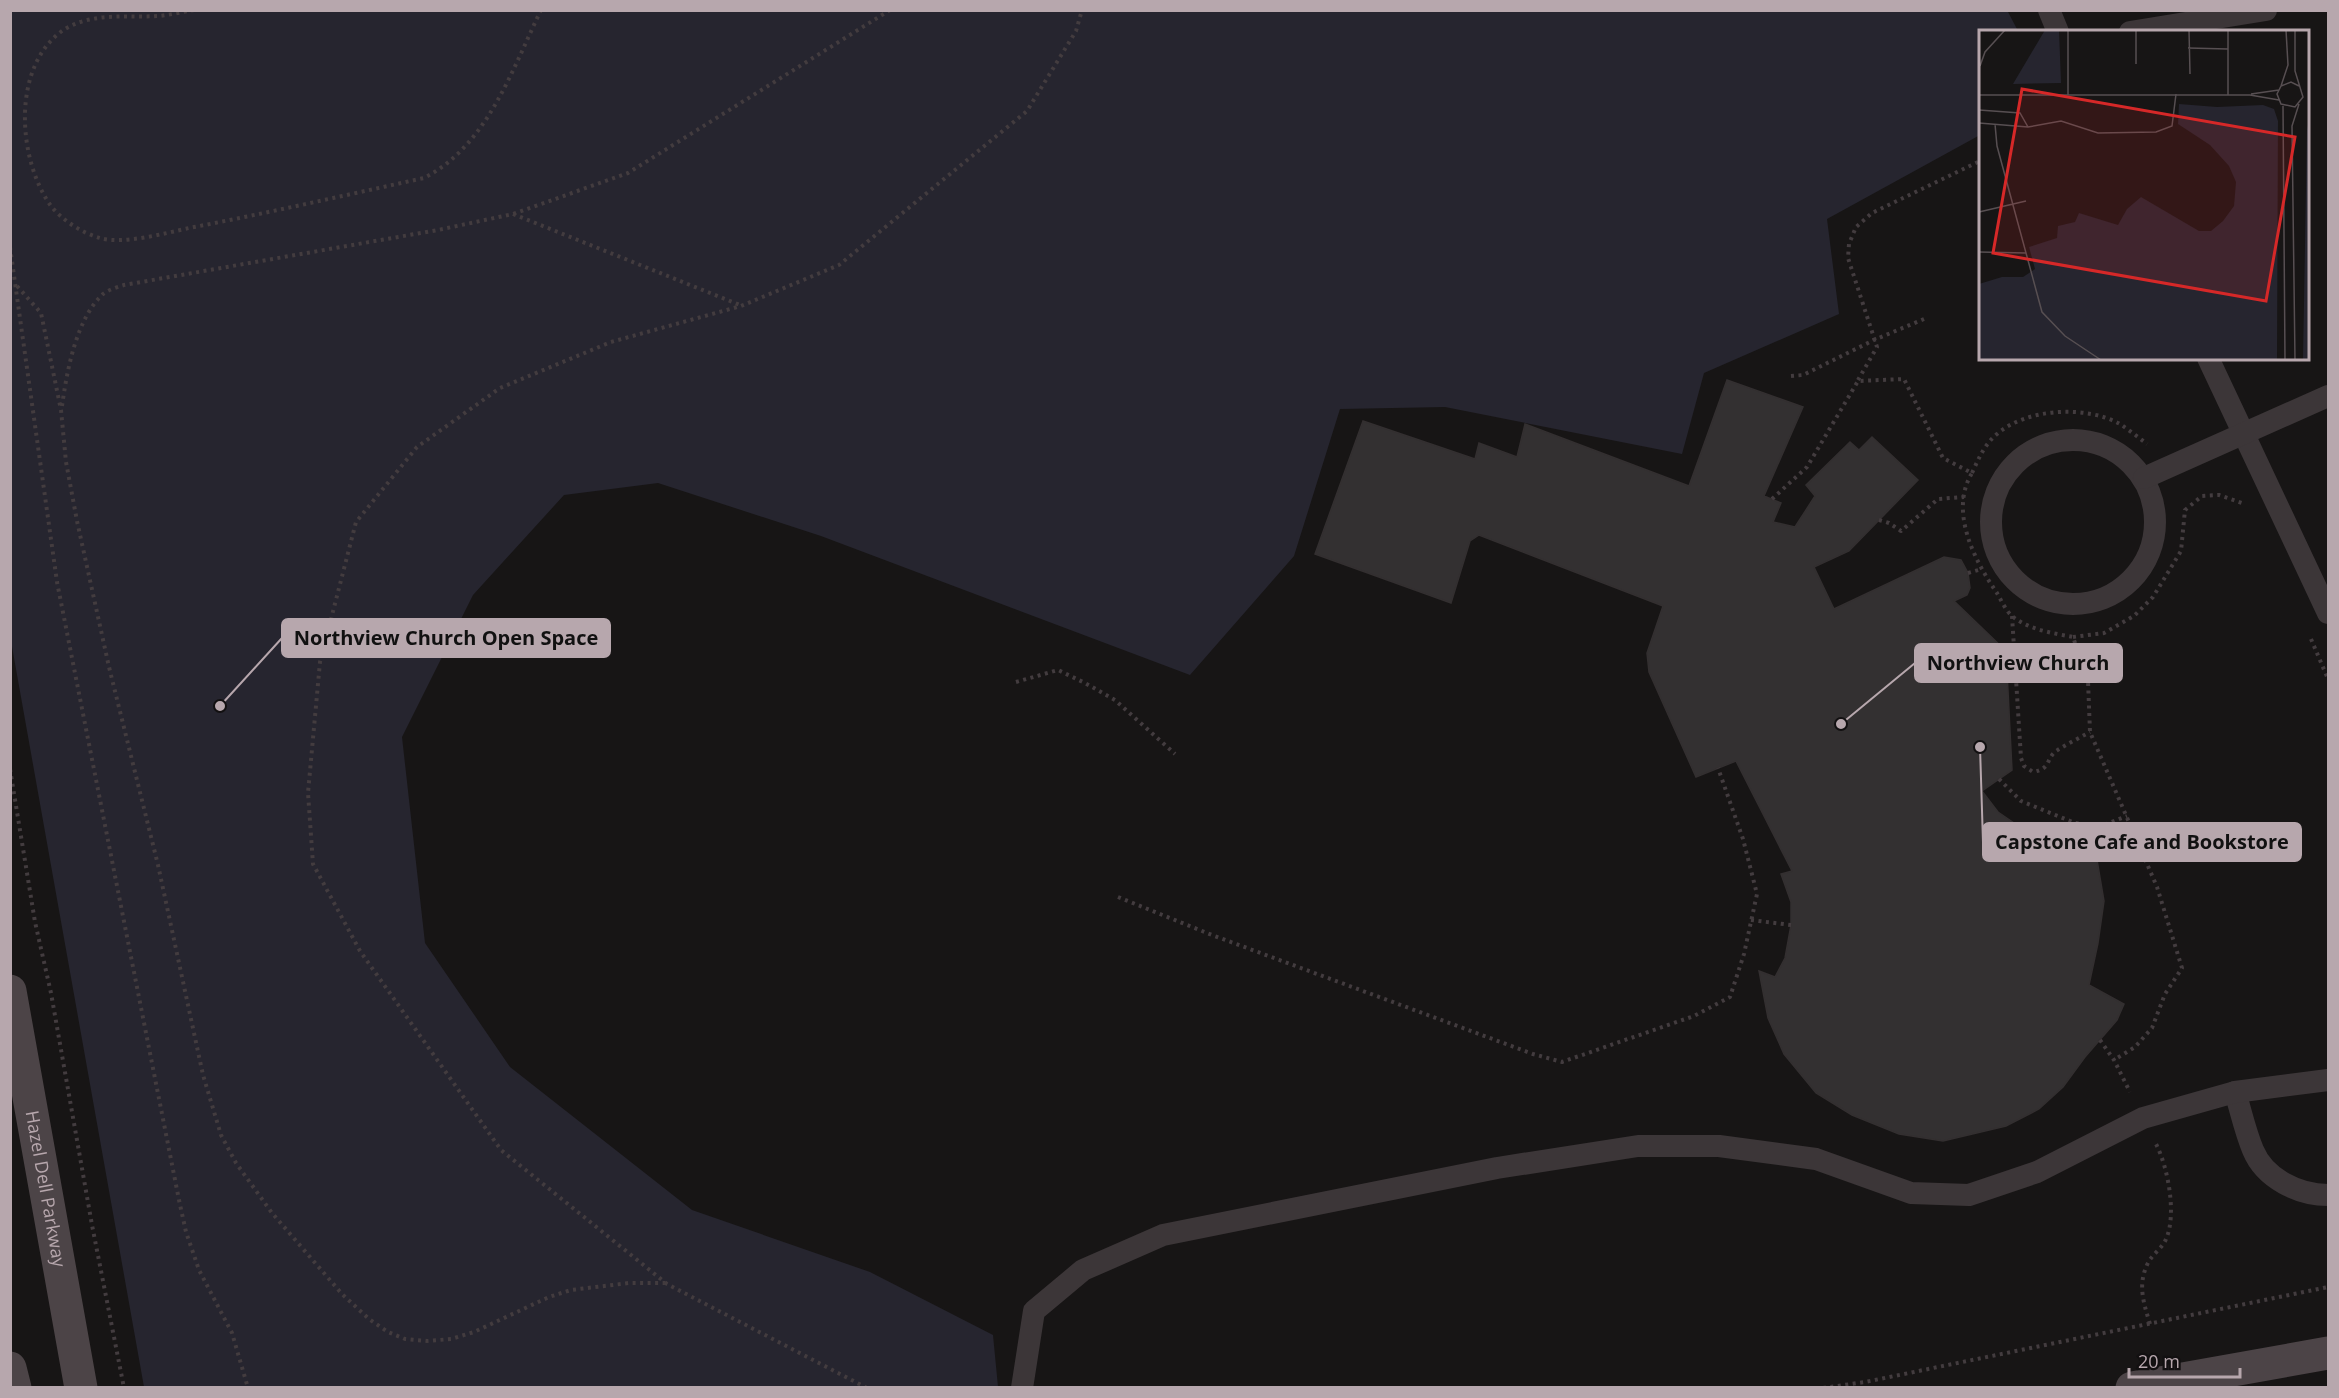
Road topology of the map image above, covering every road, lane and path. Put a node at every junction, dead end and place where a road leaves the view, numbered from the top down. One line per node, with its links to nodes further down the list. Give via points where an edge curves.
1 (194, 10): 2 (path, via 81,21 64,30 38,56 24,108 34,171 53,209 77,229 101,239 137,238 424,178 442,169 467,147 497,100)
2 (540, 10)
3 (890, 10): 10 (path, via 628,173)
4 (1082, 10): 13 (path, via 1076,31 1027,111 839,265)
5 (2049, 10): 7 (lane)
6 (2266, 10): 8 (lane)
7 (2057, 30)
8 (2142, 30)
9 (1979, 161): 15 (path, via 1872,213 1856,227 1848,258)
10 (513, 214): 13 (path); 20 (path, via 124,285 104,293 90,312 68,364)
11 (10, 247): 12 (path)
12 (17, 286): 20 (path, via 41,313); 61 (path, via 57,582 179,1200 199,1270 232,1333)
13 (741, 306): 53 (path, via 611,342 500,388 417,447 356,522 320,662 308,793 313,864 360,951 501,1150)
14 (1924, 319): 15 (path)
15 (1874, 340): 17 (path, via 1803,375); 18 (path, via 1877,347)
16 (2209, 360): 21 (lane)
17 (1791, 376)
18 (1858, 381): 23 (path, via 1904,379 1943,458); 26 (path, via 1807,467)
19 (2328, 396): 21 (lane)
20 (61, 410): 53 (path, via 77,521 203,1075 221,1135 252,1187 342,1294 369,1319 405,1339 451,1339 571,1290 629,1283)
21 (2242, 433): 24 (lane); 31 (lane)
22 (2157, 443): 23 (path, via 2147,444 2119,424 2099,417 2061,411 2013,424 1998,433 1982,450)
23 (1972, 473): 25 (path, via 1965,484)
24 (2144, 478): 24 (lane, via 2127,459 2105,445 2080,439 2054,441 2030,451 2010,468 1996,490 1990,515 1992,541 2002,565 2022,587 2047,601 2076,605 2104,599 2128,584 2146,561 2156,534 2155,505)
25 (1964, 497): 28 (path, via 1938,499 1901,531); 29 (path, via 1962,509 1972,549)
26 (1772, 499)
27 (2244, 504): 34 (path, via 2219,495 2202,496 2185,510 2181,551 2153,597 2134,616 2104,633)
28 (1879, 520)
29 (1982, 569): 30 (path); 32 (path)
30 (1968, 573)
31 (2328, 613)
32 (2012, 616): 34 (path, via 2040,631); 37 (path, via 2024,766 2033,772 2042,770 2054,753)
33 (2309, 636): 35 (path)
34 (2073, 637): 37 (path, via 2088,681)
35 (2328, 679)
36 (1016, 682): 38 (path, via 1058,670 1085,682 1115,700)
37 (2090, 732): 42 (path)
38 (1175, 754)
39 (1718, 768): 44 (path, via 1743,839 1756,894)
40 (10, 769): 60 (path, via 35,922)
41 (1999, 779): 42 (path, via 2021,801 2075,823 2099,827)
42 (2127, 816): 48 (path, via 2157,887 2182,968 2165,994 2152,1028 2135,1047)
43 (1118, 897): 44 (path, via 1562,1062 1694,1016 1730,997)
44 (1751, 920): 45 (path)
45 (1791, 925)
46 (10, 991): 59 (main road, Hazel Dell Parkway)
47 (2100, 1040): 48 (path)
48 (2114, 1060): 51 (path)
49 (2328, 1080): 50 (lane)
50 (2235, 1092): 51 (lane); 52 (lane, via 2253,1152 2271,1174 2296,1190)
51 (2143, 1118): 55 (path, via 2163,1158 2171,1195 2166,1239 2149,1261 2141,1284); 63 (lane, via 2037,1172 1969,1195 1911,1193 1816,1159 1719,1146 1638,1146 1497,1168 1162,1235 1083,1270 1034,1311)
52 (2328, 1195)
53 (667, 1284): 62 (path)
54 (2328, 1287): 55 (path)
55 (2150, 1324): 64 (path)
56 (2328, 1353): 65 (main road)
57 (10, 1368): 58 (main road)
58 (15, 1388)
59 (81, 1388)
60 (124, 1388)
61 (248, 1388)
62 (867, 1388)
63 (1022, 1388)
64 (1823, 1388)
65 (2132, 1388)

